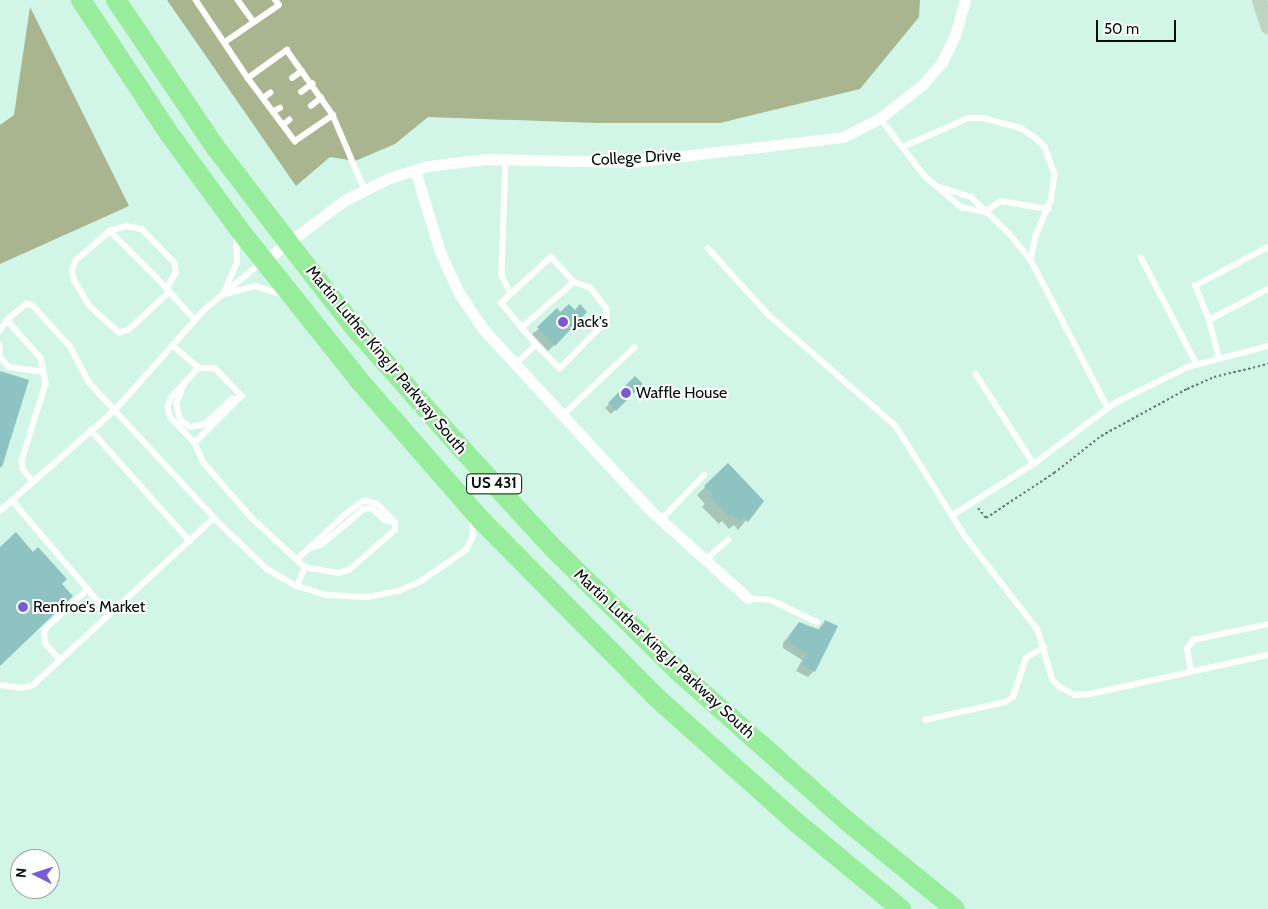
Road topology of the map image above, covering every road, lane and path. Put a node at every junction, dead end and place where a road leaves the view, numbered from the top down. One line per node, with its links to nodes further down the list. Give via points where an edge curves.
1 (81, 0): 33 (highway, Martin Luther King Jr Parkway South / US 431, via 168,132)
2 (116, 0): 35 (highway, Martin Luther King Jr Parkway South / US 431, via 216,148)
3 (196, 0): 10 (lane)
4 (238, 0): 8 (lane)
5 (275, 0): 8 (lane, via 279,5)
6 (965, 0): 23 (street, College Drive, via 955,35 942,62 922,85)
7 (1260, 0): 9 (street)
8 (254, 22): 10 (lane)
9 (1268, 27)
10 (224, 42): 12 (lane)
11 (302, 71): 12 (lane, via 287,50); 13 (lane); 14 (lane)
12 (248, 78): 17 (lane)
13 (292, 78)
14 (312, 84): 16 (lane); 18 (lane)
15 (270, 92): 17 (lane)
16 (301, 92)
17 (262, 98): 21 (lane)
18 (321, 98): 19 (lane); 22 (lane)
19 (311, 106)
20 (280, 108): 21 (lane)
21 (274, 112): 25 (lane)
22 (333, 115): 25 (lane, via 295,141); 30 (lane)
23 (880, 118): 26 (lane); 27 (street, College Drive, via 843,137 790,146 631,162)
24 (290, 120): 25 (lane)
25 (283, 125)
26 (903, 147): 29 (lane, via 925,176); 31 (lane, via 968,118 983,118 1021,128 1045,147 1052,163 1054,188)
27 (506, 159): 28 (street, College Drive, via 455,161); 49 (lane, via 502,275)
28 (415, 170): 30 (street, College Drive); 62 (street, via 440,252 459,293 483,329)
29 (939, 187): 32 (lane, via 971,197); 32 (lane, via 961,207)
30 (365, 190): 35 (street, College Drive)
31 (1048, 209): 32 (lane, via 1001,201); 43 (lane)
32 (985, 212): 43 (lane, via 1009,233)
33 (230, 217): 44 (highway, Martin Luther King Jr Parkway South / US 431); 48 (lane, via 238,246 237,263)
34 (110, 231): 36 (lane, via 134,226 142,229 148,240); 47 (lane, via 134,251); 47 (lane, via 76,260 74,280 89,306 119,333 129,330)
35 (286, 241): 44 (street, College Drive); 103 (highway, Martin Luther King Jr Parkway South / US 431, via 354,327 554,549 679,672 847,821)
36 (160, 247): 39 (lane); 40 (lane)
37 (1268, 247): 53 (lane, via 1194,286)
38 (708, 248): 82 (lane, via 768,314 896,426)
39 (154, 251)
40 (168, 255): 42 (lane); 47 (lane, via 175,263 176,273)
41 (1142, 257): 63 (lane)
42 (161, 260)
43 (1031, 260): 70 (lane)
44 (264, 261): 48 (lane); 50 (highway, Martin Luther King Jr Parkway South / US 431)
45 (574, 282): 49 (lane, via 551,257); 54 (lane); 58 (lane, via 591,288 606,306 605,325 560,369)
46 (1268, 289): 53 (lane)
47 (169, 290): 52 (lane)
48 (223, 294): 50 (lane, via 255,286); 52 (lane)
49 (511, 294): 54 (lane, via 501,303)
50 (294, 299): 80 (highway, Martin Luther King Jr Parkway South / US 431)
51 (7, 320): 55 (lane); 66 (lane, via 41,358); 71 (lane, via 20,306 33,306 70,347 89,383)
52 (195, 320): 57 (lane)
53 (1209, 320): 61 (lane)
54 (521, 328): 58 (lane)
55 (0, 331)
56 (0, 344): 66 (lane, via 0,357 9,367)
57 (172, 345): 65 (lane); 71 (lane)
58 (536, 345): 62 (lane)
59 (1268, 346): 61 (lane)
60 (635, 347): 72 (lane)
61 (1218, 358): 63 (lane)
62 (515, 364): 72 (street)
63 (1197, 364): 70 (lane)
64 (1268, 364): 79 (path, via 1214,377 1128,420 986,518)
65 (199, 368): 68 (lane); 69 (lane, via 215,368 242,396)
66 (44, 372): 77 (lane, via 46,384 22,461 22,469)
67 (976, 374): 75 (lane)
68 (185, 383): 69 (lane, via 177,403 181,420 190,427 205,424 232,399); 74 (lane, via 171,398 168,407 170,418)
69 (239, 399): 74 (lane)
70 (1108, 408): 75 (lane)
71 (115, 410): 73 (lane); 83 (lane)
72 (562, 416): 84 (street)
73 (91, 430): 77 (lane); 86 (lane)
74 (195, 443): 87 (lane, via 204,462 252,518)
75 (1034, 464): 79 (lane)
76 (704, 475): 84 (lane)
77 (33, 482): 78 (lane)
78 (12, 500): 81 (lane); 91 (lane)
79 (974, 502): 82 (lane)
80 (466, 504): 90 (lane, via 473,536 466,550 421,581 400,591 367,597 328,596); 102 (highway, Martin Luther King Jr Parkway South / US 431, via 657,698)
81 (0, 511)
82 (953, 515): 96 (lane, via 965,536 1038,630)
83 (214, 518): 86 (lane); 90 (lane, via 267,569)
84 (661, 520): 88 (street)
85 (728, 540): 88 (lane)
86 (190, 541): 93 (lane)
87 (297, 560): 89 (lane); 89 (lane, via 309,548 322,545 364,508 372,508 385,520 395,523 395,530 349,570 338,573)
88 (704, 561): 92 (street)
89 (305, 567): 90 (lane)
90 (296, 586)
91 (88, 589): 93 (lane); 98 (lane, via 44,630 45,644)
92 (748, 598): 94 (lane, via 771,600)
93 (109, 614): 98 (lane)
94 (817, 622)
95 (1268, 624): 99 (lane, via 1193,640 1186,649)
96 (1044, 647): 99 (lane, via 1053,680 1075,695); 101 (lane, via 1026,658 1013,697 1005,702)
97 (1268, 655): 99 (lane)
98 (60, 660): 100 (lane, via 33,686)
99 (1192, 672)
100 (0, 685)
101 (925, 720)
102 (895, 906)
103 (954, 907)

